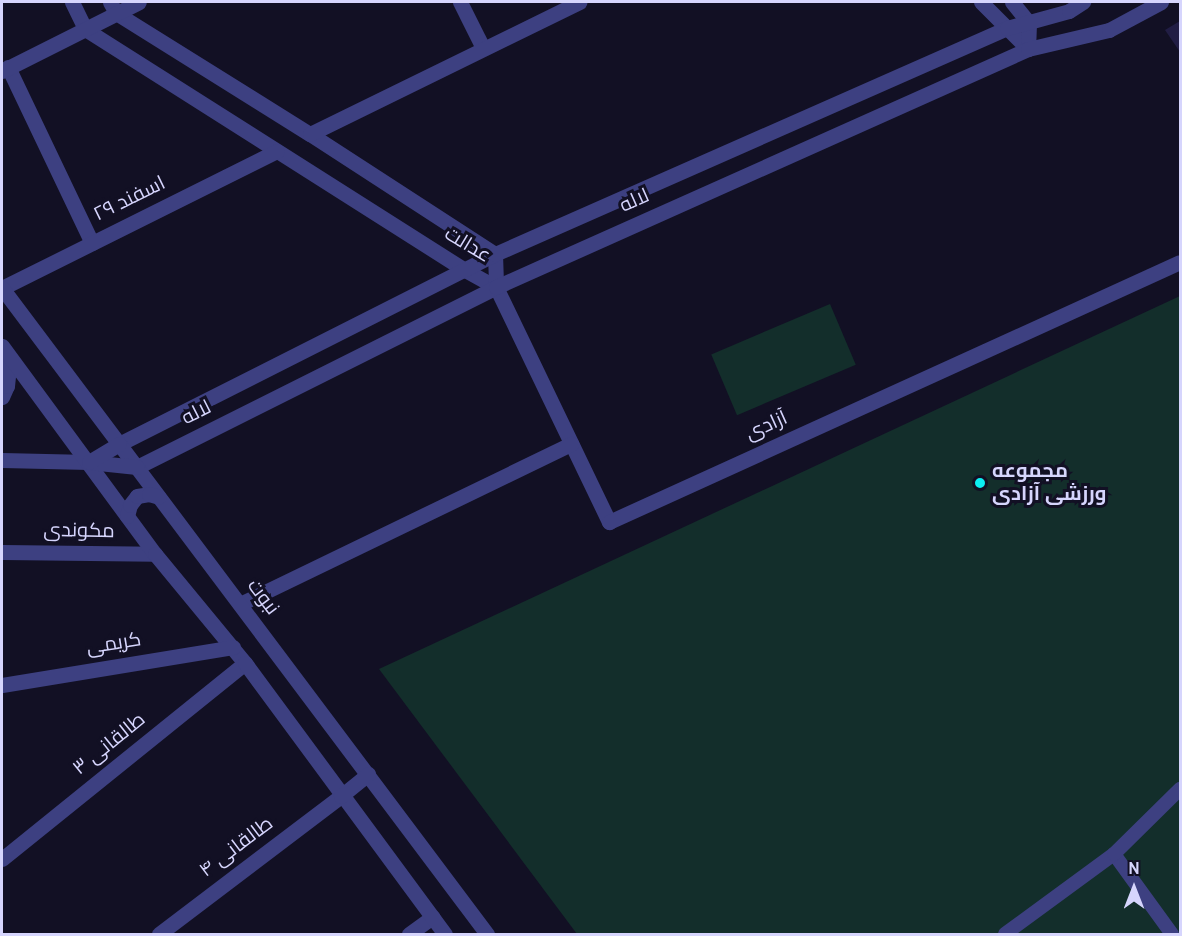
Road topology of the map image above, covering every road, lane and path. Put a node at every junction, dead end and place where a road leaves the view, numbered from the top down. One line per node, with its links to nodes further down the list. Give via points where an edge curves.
1 (72, 2): 11 (street)
2 (139, 2): 9 (street)
3 (460, 2): 13 (street)
4 (579, 2): 13 (street)
5 (981, 2): 12 (street)
6 (1012, 2): 10 (street)
7 (1083, 2): 10 (street, لاله)
8 (1161, 2): 14 (street, لاله, via 1110,30)
9 (113, 7): 11 (street); 16 (street, عدالت)
10 (1029, 22): 12 (street, لاله); 14 (street)
11 (85, 28): 15 (street); 17 (street, عدالت)
12 (1007, 28): 14 (street); 19 (street, لاله)
13 (483, 48): 16 (street)
14 (1028, 49): 22 (street, لاله)
15 (5, 69): 18 (street)
16 (310, 134): 19 (street, عدالت)
17 (277, 151): 18 (street, ۲۹ اسفند); 21 (street, عدالت)
18 (92, 243): 23 (street, ۲۹ اسفند)
19 (495, 254): 21 (street, لاله); 22 (street, عدالت)
20 (1180, 262): 27 (street, آزادی, via 609,522)
21 (465, 270): 22 (street, عدالت); 26 (street, لاله)
22 (496, 287): 27 (street, آزادی); 30 (street, لاله)
23 (2, 288): 26 (street, نبوت)
24 (6, 352): 25 (street, via 7,386); 29 (street)
25 (2, 398)
26 (119, 444): 29 (street, لاله); 30 (street, نبوت)
27 (571, 444): 35 (street)
28 (2, 460): 29 (street)
29 (89, 462): 30 (street); 32 (street)
30 (137, 467): 31 (street, نبوت)
31 (159, 497): 32 (street, via 137,496); 35 (street, نبوت)
32 (128, 516): 34 (street)
33 (2, 552): 34 (street, مکوندی)
34 (155, 554): 36 (street)
35 (240, 604): 39 (street, نبوت)
36 (233, 647): 37 (street); 38 (street, کریمی)
37 (245, 663): 41 (street); 43 (street, طالقانی ۳)
38 (2, 685)
39 (368, 774): 41 (street, طالقانی ۴); 48 (street, نبوت)
40 (1180, 789): 42 (lane)
41 (341, 795): 44 (street); 45 (street, طالقانی ۴)
42 (1114, 854): 49 (lane); 50 (lane)
43 (2, 859)
44 (432, 917): 46 (street); 47 (street)
45 (159, 934)
46 (409, 934)
47 (446, 934)
48 (487, 934)
49 (1005, 934)
50 (1172, 934)

